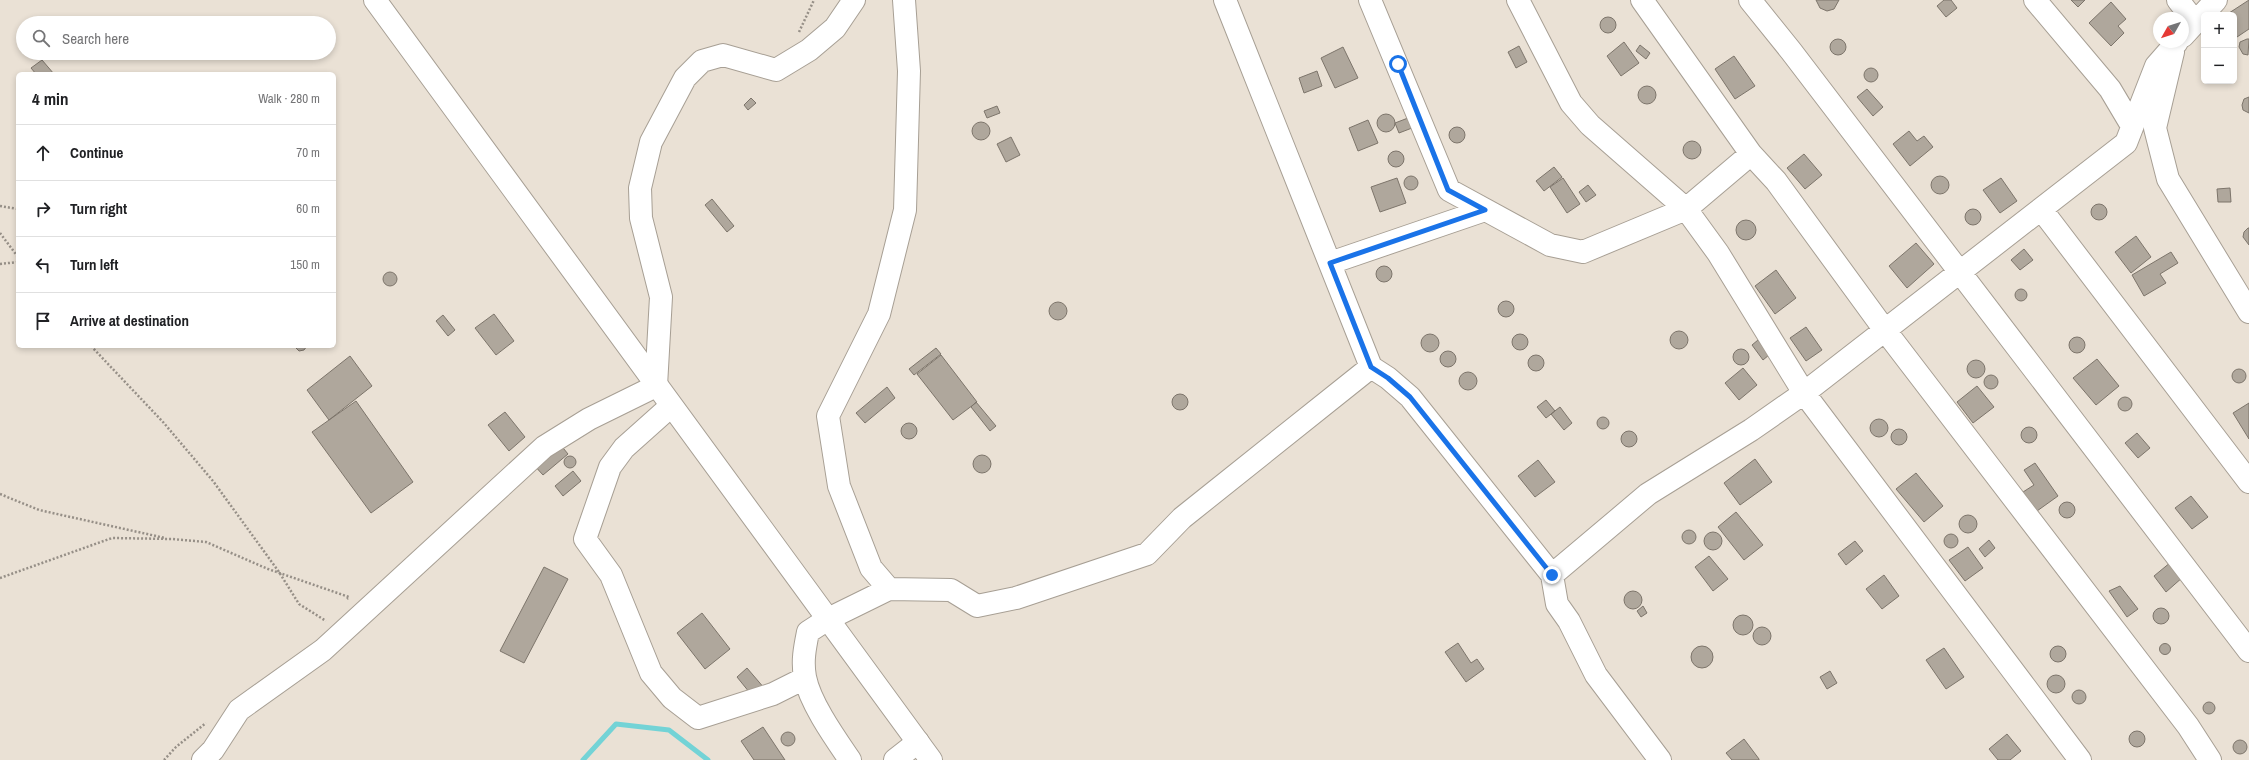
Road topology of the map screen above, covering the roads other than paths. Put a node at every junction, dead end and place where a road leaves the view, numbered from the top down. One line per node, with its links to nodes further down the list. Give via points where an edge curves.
1 (375, 0): 26 (main road)
2 (854, 0): 26 (main road, via 835,28 809,50 776,70 723,55 702,61 685,78 651,142 640,196 641,218 661,296)
3 (904, 0): 31 (main road, via 909,71 905,210 879,314 828,416 839,486 871,568)
4 (1224, 0): 21 (main road)
5 (1370, 0): 20 (main road, via 1448,190)
6 (1518, 0): 18 (main road, via 1571,103 1590,125)
7 (1642, 0): 17 (main road)
8 (1750, 0): 22 (main road)
9 (2035, 0): 16 (main road, via 2110,89)
10 (2178, 0): 12 (main road)
11 (2216, 0): 13 (main road)
12 (2187, 12)
13 (2189, 28)
14 (2171, 48): 16 (main road, via 2156,66)
15 (2176, 48): 23 (main road, via 2155,128 2168,179)
16 (2132, 126): 19 (main road, via 2126,143)
17 (1751, 154): 18 (main road); 24 (main road, via 1776,181)
18 (1686, 209): 20 (main road, via 1583,252 1550,245); 27 (main road, via 1718,254)
19 (2041, 209): 22 (main road); 29 (main road)
20 (1485, 210): 21 (main road)
21 (1330, 263): 25 (main road)
22 (1958, 272): 24 (main road); 33 (main road)
23 (2249, 312)
24 (1884, 330): 27 (main road); 42 (main road, via 2188,726)
25 (1371, 367): 30 (main road, via 1410,397); 31 (main road, via 1182,518 1147,554 1016,598 977,606 951,590)
26 (656, 386): 28 (main road); 36 (main road, via 589,419 544,447 323,650 239,710 213,750)
27 (1804, 393): 30 (main road, via 1751,430 1648,494); 41 (main road)
28 (671, 406): 32 (main road); 34 (main road, via 624,448 610,467 585,539 611,574 651,673 672,698 698,718 773,694)
29 (2249, 482)
30 (1552, 575): 40 (main road, via 1557,604 1569,621 1596,675)
31 (889, 589): 32 (main road)
32 (828, 619): 34 (main road, via 808,632 803,656); 35 (main road)
33 (2249, 651)
34 (805, 678): 37 (main road, via 814,701)
35 (918, 742): 38 (main road); 39 (main road)
36 (203, 760)
37 (850, 760)
38 (894, 760)
39 (931, 760)
40 (1660, 760)
41 (2080, 760)
42 (2210, 760)

